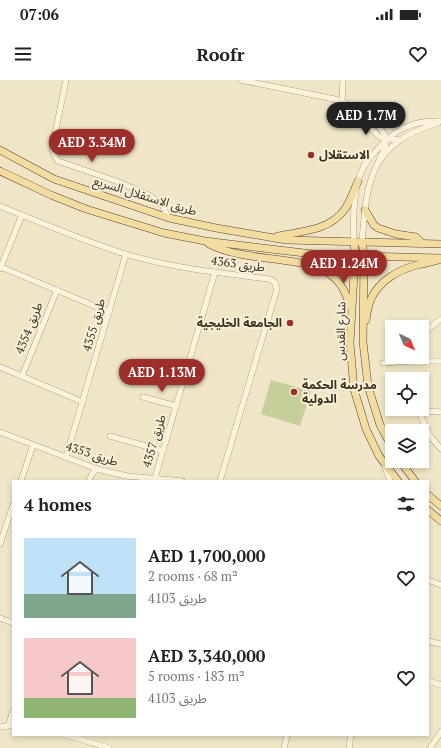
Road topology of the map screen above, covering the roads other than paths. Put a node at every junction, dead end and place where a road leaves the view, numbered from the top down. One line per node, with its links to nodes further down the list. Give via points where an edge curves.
1 (66, 80): 16 (street, via 52,149 58,161 154,198 162,204)
2 (241, 80): 4 (street)
3 (343, 80): 5 (street)
4 (256, 82): 5 (street)
5 (342, 101): 7 (street, via 363,115 366,124)
6 (441, 122): 7 (street, via 413,124 397,130); 8 (street)
7 (386, 140): 8 (street); 10 (street, via 386,146); 12 (street, via 369,158)
8 (399, 140): 10 (street)
9 (0, 150): 16 (main road, طريق الاستقلال السريع, via 54,179)
10 (378, 162): 14 (street, via 368,185)
11 (0, 171): 18 (main road, via 86,210)
12 (358, 180): 17 (main road, via 346,208 327,225); 19 (street)
13 (0, 206): 15 (street, طريق 4363)
14 (364, 210): 20 (street); 21 (main road, via 374,226 383,231 416,237)
15 (22, 215): 23 (street, طريق 4363); 27 (street)
16 (169, 218): 17 (main road, طريق الاستقلال السريع)
17 (270, 238): 19 (main road, طريق الاستقلال السريع)
18 (205, 242): 24 (main road, via 302,254); 31 (main road, via 244,254 320,268 338,281 345,293)
19 (354, 242): 20 (main road, طريق الاستقلال السريع); 24 (main road, شارع القدس)
20 (362, 242): 21 (main road, طريق الاستقلال السريع); 25 (main road, شارع القدس)
21 (423, 244): 22 (main road, طريق الاستقلال السريع)
22 (441, 244)
23 (126, 254): 28 (street, طريق 4363); 30 (street, طريق 4355)
24 (355, 256): 25 (main road); 31 (main road, شارع القدس)
25 (364, 256): 26 (main road); 34 (main road, شارع القدس)
26 (441, 258): 34 (main road, via 432,263 404,269 379,286 371,299)
27 (0, 268): 29 (street)
28 (215, 272): 41 (street, طريق 4357); 59 (street, طريق 4363, via 269,279 276,283)
29 (57, 290): 30 (street); 38 (street, طريق 4354)
30 (109, 312): 40 (street, طريق 4355)
31 (351, 314): 51 (main road, شارع القدس, via 350,344 354,389 366,429)
32 (441, 319): 33 (street)
33 (429, 328)
34 (363, 342): 46 (main road, شارع القدس, via 368,386)
35 (429, 360): 36 (street)
36 (441, 361)
37 (0, 366): 38 (street)
38 (22, 376): 40 (street)
39 (143, 397): 41 (street)
40 (83, 402): 52 (street, طريق 4355)
41 (176, 406): 50 (street, طريق 4357)
42 (429, 412): 43 (street)
43 (441, 412)
44 (421, 416): 49 (street, via 430,436)
45 (0, 432): 48 (street, طريق 4353)
46 (385, 434)
47 (110, 436): 50 (street)
48 (33, 445): 52 (street, طريق 4353); 56 (street)
49 (441, 449)
50 (163, 451): 55 (street, طريق 4357)
51 (379, 456): 60 (street); 61 (main road, شارع القدس)
52 (66, 457): 54 (street, طريق 4353)
53 (405, 468): 62 (main road)
54 (97, 469): 55 (street, طريق 4353, via 127,476); 57 (street)
55 (155, 478): 58 (street, طريق 4353)
56 (21, 480)
57 (89, 480)
58 (173, 480)
59 (220, 480)
60 (390, 480)
61 (397, 480)
62 (414, 480)
63 (429, 496): 64 (main road)
64 (441, 506)
65 (12, 507): 68 (street)
66 (429, 511): 67 (main road)
67 (441, 520)
68 (0, 544)
69 (429, 580): 70 (street)
70 (441, 585)
71 (0, 618): 72 (street)
72 (12, 623)
73 (429, 641): 74 (street)
74 (441, 644)
75 (429, 682): 76 (street)
76 (441, 684)
77 (11, 725): 78 (street)
78 (0, 727)
79 (441, 732): 86 (street)
80 (69, 736): 83 (street)
81 (287, 736): 84 (street)
82 (351, 736): 85 (street)
83 (109, 748)
84 (284, 748)
85 (349, 748)
86 (430, 748)

